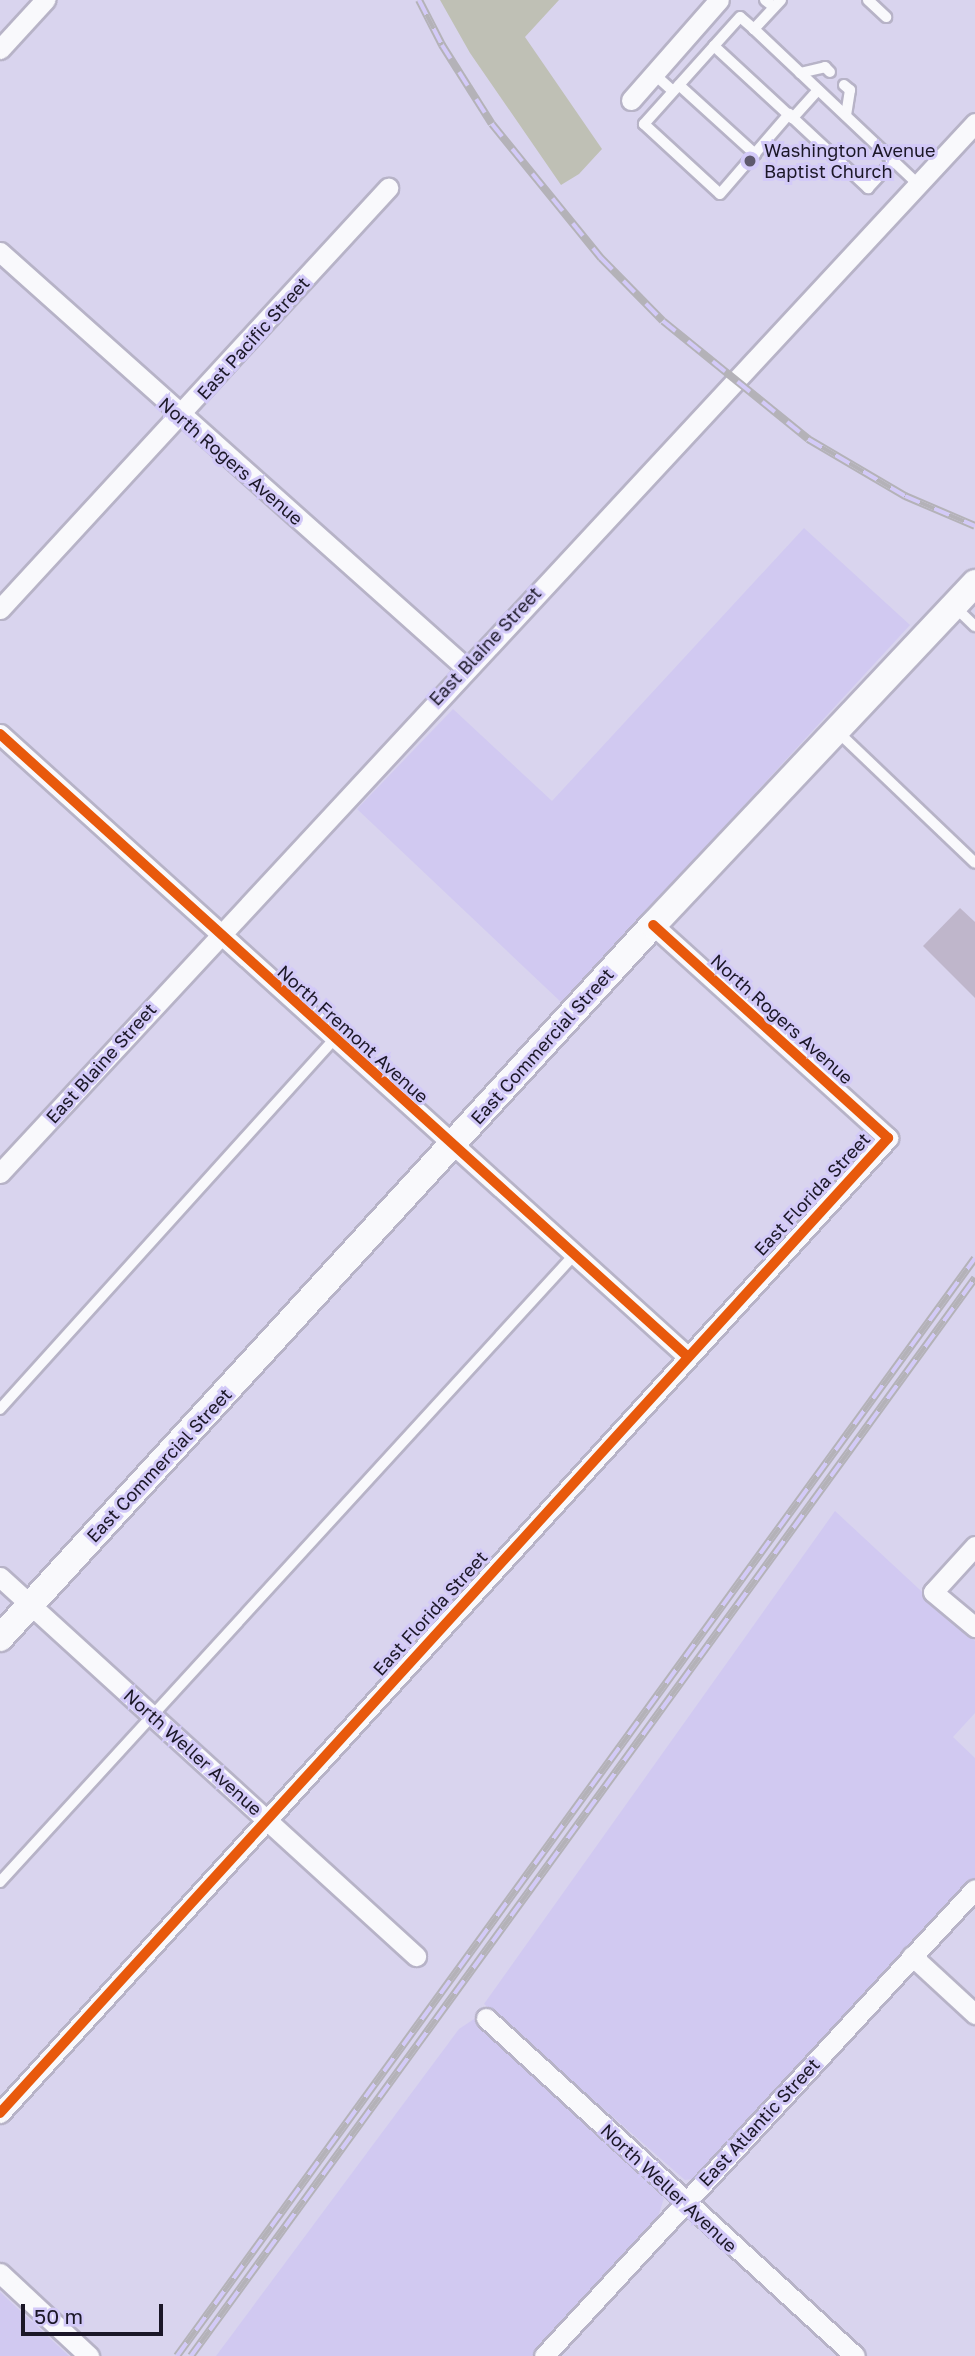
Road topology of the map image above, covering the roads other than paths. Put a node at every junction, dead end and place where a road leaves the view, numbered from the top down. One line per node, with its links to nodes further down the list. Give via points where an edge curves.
1 (45, 0): 9 (street)
2 (719, 0): 12 (street)
3 (765, 0): 5 (lane)
4 (868, 0): 6 (lane)
5 (777, 4): 7 (lane)
6 (886, 17)
7 (754, 29): 8 (lane, via 740,18); 11 (lane)
8 (714, 46): 14 (lane); 17 (lane)
9 (0, 49)
10 (830, 72): 11 (lane, via 825,67)
11 (800, 73): 15 (lane)
12 (654, 74): 14 (lane); 16 (street)
13 (844, 85): 18 (lane, via 850,90)
14 (676, 88): 20 (lane); 20 (lane, via 644,124 720,194)
15 (818, 90): 17 (lane); 18 (lane)
16 (631, 100)
17 (791, 116): 20 (lane); 21 (lane, via 868,188)
18 (846, 116): 21 (lane)
19 (975, 123): 22 (street, East Blaine Street)
20 (755, 154)
21 (893, 160): 22 (lane)
22 (918, 184): 30 (street, East Blaine Street)
23 (388, 188): 25 (street, East Pacific Street)
24 (0, 253): 25 (street, North Rogers Avenue)
25 (181, 418): 28 (street, East Pacific Street); 30 (street, North Rogers Avenue)
26 (975, 583): 27 (street, East Commercial Street)
27 (954, 605): 29 (lane); 31 (street, East Commercial Street)
28 (0, 609)
29 (975, 626)
30 (465, 667): 35 (street, East Blaine Street)
31 (836, 730): 33 (lane); 34 (street, East Commercial Street)
32 (0, 734): 35 (street, North Fremont Avenue)
33 (975, 863)
34 (653, 925): 37 (street, North Rogers Avenue); 38 (street, East Commercial Street)
35 (218, 935): 36 (street, North Fremont Avenue); 39 (street, East Blaine Street)
36 (334, 1040): 38 (street, North Fremont Avenue); 42 (lane)
37 (888, 1138): 41 (street, East Florida Street)
38 (451, 1146): 40 (street, North Fremont Avenue); 45 (street, East Commercial Street)
39 (0, 1173)
40 (574, 1255): 41 (street, North Fremont Avenue); 48 (lane)
41 (687, 1356): 49 (street, East Florida Street)
42 (0, 1409)
43 (975, 1546): 46 (street, via 933,1592)
44 (0, 1577): 45 (street, North Weller Avenue)
45 (30, 1605): 47 (street, East Commercial Street); 48 (street, North Weller Avenue)
46 (975, 1627)
47 (0, 1638)
48 (153, 1716): 49 (street, North Weller Avenue); 50 (lane)
49 (267, 1818): 52 (street, North Weller Avenue); 56 (street, East Florida Street)
50 (0, 1882)
51 (975, 1889): 53 (street, East Atlantic Street)
52 (416, 1956)
53 (912, 1956): 54 (street); 57 (street, East Atlantic Street)
54 (975, 2014)
55 (486, 2018): 57 (street, North Weller Avenue)
56 (0, 2113)
57 (684, 2203): 60 (street, East Atlantic Street); 61 (street, North Weller Avenue)
58 (0, 2273): 59 (street)
59 (89, 2356)
60 (544, 2356)
61 (855, 2356)

